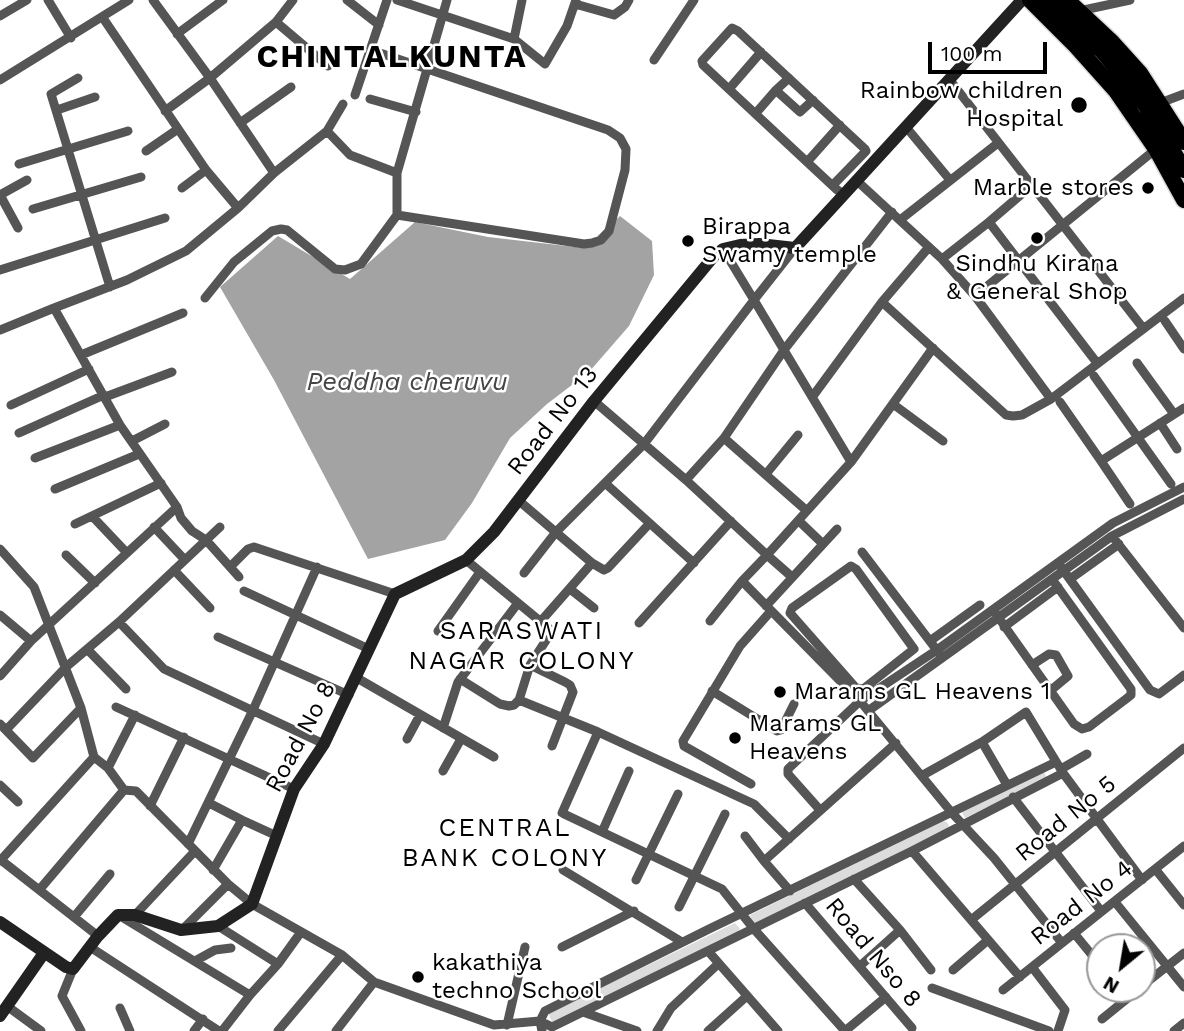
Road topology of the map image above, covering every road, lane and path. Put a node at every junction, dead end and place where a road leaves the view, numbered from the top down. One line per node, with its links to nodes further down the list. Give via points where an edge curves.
1 (27, 0): 20 (street)
2 (48, 0): 26 (street)
3 (129, 0): 22 (street)
4 (153, 0): 25 (street)
5 (223, 0): 25 (street)
6 (293, 0): 23 (street)
7 (347, 0): 24 (street)
8 (387, 0): 24 (street)
9 (397, 0): 21 (street)
10 (447, 0): 21 (street)
11 (522, 0): 27 (street)
12 (629, 0): 18 (street, via 614,15)
13 (694, 0): 30 (street)
14 (1022, 0): 36 (street)
15 (1030, 0): 60 (highway, via 1111,86)
16 (1049, 0): 66 (highway, via 1122,74)
17 (1130, 0): 19 (street)
18 (576, 2): 27 (street, via 545,64)
19 (1073, 5): 46 (highway, via 1140,73)
20 (0, 16)
21 (444, 16): 27 (street); 32 (street)
22 (103, 18): 26 (street); 49 (street)
23 (276, 22): 31 (street); 34 (street)
24 (379, 25): 42 (street)
25 (177, 34): 34 (street)
26 (71, 38): 37 (street)
27 (514, 39)
28 (761, 52): 35 (street); 39 (street); 39 (street, via 732,28 702,61)
29 (380, 53): 32 (street)
30 (654, 60)
31 (328, 66)
32 (429, 69): 50 (street); 82 (street, via 608,130 626,149 625,170 609,231 592,243)
33 (78, 78): 48 (street, via 51,94)
34 (210, 78): 49 (street); 52 (street)
35 (789, 78): 40 (street); 45 (street)
36 (949, 79): 54 (street); 59 (street)
37 (0, 80)
38 (291, 87): 52 (street)
39 (729, 89): 51 (street)
40 (776, 90): 45 (street, via 800,112); 51 (street)
41 (1184, 93): 46 (street)
42 (355, 95)
43 (95, 97): 48 (street)
44 (370, 99): 50 (street)
45 (813, 100): 53 (street)
46 (1160, 103): 58 (highway)
47 (343, 104): 57 (street)
48 (57, 110): 61 (street)
49 (165, 111): 55 (street)
50 (416, 112): 68 (street)
51 (756, 113): 63 (street)
52 (240, 123): 67 (street)
53 (840, 125): 63 (street); 75 (street, via 866,151)
54 (906, 127): 71 (street); 72 (street)
55 (178, 129): 62 (street); 65 (street)
56 (128, 131): 61 (street)
57 (327, 131): 67 (street); 68 (street, via 350,155)
58 (1184, 142)
59 (998, 144): 72 (street); 73 (street)
60 (1156, 149): 78 (highway); 86 (street)
61 (68, 150): 64 (street); 77 (street)
62 (146, 151)
63 (807, 162): 75 (street)
64 (19, 164)
65 (206, 170): 74 (street); 79 (street)
66 (1184, 170)
67 (274, 173): 79 (street)
68 (397, 173): 82 (street)
69 (141, 177): 77 (street)
70 (27, 180): 76 (street)
71 (856, 180): 75 (street); 81 (street)
72 (950, 180): 84 (street)
73 (1031, 186): 85 (street); 86 (street)
74 (182, 188)
75 (838, 190): 90 (street)
76 (0, 195): 87 (street)
77 (82, 196): 80 (street); 88 (street)
78 (1184, 201)
79 (238, 208): 95 (street, via 186,251)
80 (33, 209)
81 (892, 212): 84 (street); 108 (street)
82 (397, 215): 97 (street, via 361,264 345,270 335,269 287,230 272,231 234,262)
83 (165, 218): 88 (street)
84 (900, 220): 89 (street)
85 (989, 222): 92 (street); 93 (street)
86 (1062, 226): 93 (street); 104 (street)
87 (18, 228)
88 (94, 239): 94 (street); 95 (street)
89 (929, 247): 92 (street); 100 (street)
90 (795, 248): 91 (street, via 759,244); 99 (street)
91 (723, 249): 99 (street); 117 (street, Road No 13)
92 (942, 260): 96 (street)
93 (1020, 261): 96 (street); 110 (street)
94 (0, 270)
95 (110, 287): 101 (street)
96 (975, 296): 118 (street)
97 (205, 298)
98 (1184, 298): 104 (street)
99 (754, 300): 108 (street); 132 (street)
100 (882, 302): 106 (street); 116 (street)
101 (54, 307): 105 (street); 109 (street)
102 (183, 313): 109 (street)
103 (1165, 321): 107 (street)
104 (1143, 328): 110 (street)
105 (0, 330)
106 (933, 348): 118 (street, via 1006,415 1022,415); 119 (street)
107 (1184, 349)
108 (784, 350): 116 (street); 128 (street)
109 (80, 355): 112 (street)
110 (1097, 363): 118 (street)
111 (1138, 363): 122 (street)
112 (89, 369): 115 (street); 120 (street)
113 (172, 372): 115 (street)
114 (1094, 376): 129 (street)
115 (104, 396): 125 (street); 126 (street)
116 (813, 396): 137 (street)
117 (594, 401): 132 (street); 146 (street, Road No 13)
118 (1056, 401): 136 (street)
119 (893, 404): 131 (street); 137 (street)
120 (10, 405)
121 (1184, 408): 122 (street)
122 (1174, 414): 123 (street)
123 (1160, 423): 129 (street); 133 (street)
124 (165, 424): 130 (street)
125 (120, 425): 130 (street); 135 (street)
126 (19, 433)
127 (798, 435): 138 (street)
128 (724, 438): 138 (street); 139 (street)
129 (1139, 438): 136 (street); 142 (street)
130 (132, 441): 134 (street)
131 (943, 442)
132 (643, 444): 139 (street); 141 (street)
133 (1177, 449)
134 (139, 454): 140 (street); 144 (street)
135 (36, 458)
136 (1101, 461): 147 (street)
137 (851, 462): 149 (street)
138 (765, 474): 149 (street)
139 (686, 480): 151 (street)
140 (161, 483): 148 (street); 150 (street)
141 (605, 483): 155 (street); 159 (street)
142 (1171, 484)
143 (1184, 487): 153 (street)
144 (55, 489)
145 (1184, 499): 153 (street)
146 (518, 500): 159 (street); 170 (street, Road No 13)
147 (1130, 504)
148 (177, 507): 156 (street); 161 (street, via 192,531)
149 (807, 511): 152 (street)
150 (92, 516): 154 (street); 166 (street)
151 (731, 521): 168 (street); 172 (street)
152 (799, 521): 162 (street); 168 (street)
153 (1125, 522): 160 (street); 175 (street)
154 (75, 524)
155 (649, 524): 171 (street, via 608,568); 172 (street)
156 (154, 527): 166 (street); 169 (street)
157 (220, 527): 161 (street)
158 (836, 529): 162 (street)
159 (556, 532): 171 (street); 178 (street)
160 (1112, 536): 163 (street); 175 (street)
161 (206, 540): 169 (street); 173 (street)
162 (823, 544): 180 (street)
163 (1119, 544): 181 (street); 202 (street)
164 (0, 549): 200 (street, via 34,587)
165 (862, 552): 206 (street)
166 (127, 553): 183 (street)
167 (66, 555): 183 (street)
168 (767, 555): 180 (street); 182 (street)
169 (185, 560): 176 (street)
170 (466, 560): 177 (street); 187 (street, Road No 13)
171 (592, 563): 185 (street)
172 (694, 563): 199 (street)
173 (230, 567): 174 (street, via 251,547); 179 (street)
174 (317, 567): 187 (street); 195 (street)
175 (1060, 567): 181 (street); 184 (street); 193 (street)
176 (174, 570): 190 (street); 198 (street)
177 (481, 572): 188 (street); 203 (street)
178 (524, 573)
179 (239, 577)
180 (792, 578): 192 (street)
181 (1070, 579): 214 (street, via 1150,690 1159,694)
182 (742, 581): 192 (street); 197 (street)
183 (95, 583): 200 (street)
184 (1055, 583): 193 (street); 201 (street); 222 (street, via 1131,689 1130,695 1082,729)
185 (570, 589): 191 (street); 196 (street)
186 (244, 591): 195 (street)
187 (396, 594): 208 (street, Road No 8)
188 (518, 603): 196 (street); 217 (street)
189 (980, 605): 206 (street)
190 (210, 608)
191 (594, 608)
192 (769, 608): 221 (street); 225 (street)
193 (995, 614): 201 (street); 209 (street)
194 (0, 615): 205 (street)
195 (296, 617): 208 (street); 210 (street)
196 (541, 621): 211 (street, via 552,631)
197 (710, 621)
198 (119, 622): 207 (street); 230 (street, via 164,670)
199 (639, 623)
200 (49, 625): 205 (street); 213 (street)
201 (1004, 626): 212 (street)
202 (1184, 628)
203 (438, 631)
204 (218, 637): 210 (street)
205 (31, 641): 215 (street)
206 (930, 641): 209 (street)
207 (87, 649): 213 (street); 219 (street)
208 (369, 649): 216 (street, Road No 8)
209 (940, 653): 218 (street); 226 (street)
210 (275, 661): 223 (street); 230 (street)
211 (530, 665): 224 (street); 234 (street, via 570,685 572,697)
212 (1031, 665): 222 (street); 222 (street, via 1049,654 1056,655 1068,676)
213 (66, 667): 229 (street); 235 (street)
214 (1184, 675)
215 (0, 676)
216 (357, 678): 223 (street, Road No 8); 233 (street)
217 (460, 679): 224 (street, via 500,704); 236 (street)
218 (879, 683): 220 (street); 220 (street, via 914,649 851,566 790,612 856,688)
219 (126, 689)
220 (870, 689): 225 (street); 226 (street)
221 (712, 691): 227 (street, via 777,731); 255 (street, via 682,743)
222 (1050, 691)
223 (349, 695): 243 (street, Road No 8)
224 (519, 701): 234 (street)
225 (860, 701): 231 (street); 265 (street, via 789,769 788,774)
226 (880, 702): 231 (street)
227 (794, 704)
228 (116, 707): 232 (street)
229 (81, 708): 235 (street, via 33,758); 247 (street)
230 (253, 710): 243 (street); 249 (street)
231 (867, 710): 242 (street)
232 (135, 715): 238 (street); 250 (street)
233 (420, 715): 236 (street); 239 (street)
234 (563, 717): 237 (street); 244 (street)
235 (3, 727)
236 (443, 728): 240 (street)
237 (598, 732): 271 (street, via 562,813); 274 (street, via 754,803)
238 (184, 737): 249 (street); 264 (street)
239 (407, 739)
240 (461, 739): 248 (street); 252 (street)
241 (982, 741): 251 (street, via 1026,712); 254 (street); 257 (street)
242 (896, 743): 254 (street); 265 (street)
243 (324, 744): 258 (street, Road No 8)
244 (552, 746)
245 (1184, 748): 269 (street, Road No 5)
246 (1087, 754): 251 (street)
247 (94, 757): 250 (street); 280 (street)
248 (494, 757)
249 (230, 758): 258 (street); 263 (street)
250 (108, 768): 259 (street)
251 (1060, 768): 257 (street); 261 (street); 269 (street)
252 (443, 771)
253 (629, 771): 271 (street)
254 (923, 775): 266 (street)
255 (751, 784)
256 (0, 785): 262 (street)
257 (1007, 785): 266 (street)
258 (294, 789): 272 (street, Road No 8)
259 (124, 790): 264 (street, via 136,791); 292 (street)
260 (678, 794): 279 (street)
261 (1013, 797): 270 (street); 278 (street)
262 (18, 802)
263 (209, 803): 268 (street); 276 (street)
264 (150, 806): 276 (street)
265 (820, 810): 274 (street)
266 (952, 813): 270 (street); 293 (street)
267 (725, 814): 286 (street)
268 (242, 820): 272 (street); 282 (street)
269 (1097, 820): 278 (street, Road No 5); 289 (street)
270 (963, 824): 277 (street); 291 (street)
271 (601, 832): 279 (street)
272 (277, 836): 296 (street, Road No 8)
273 (745, 836): 281 (street)
274 (789, 839): 281 (street)
275 (1184, 846): 284 (street, Road No 4)
276 (191, 848): 282 (street); 303 (street)
277 (912, 851): 287 (street); 305 (street)
278 (1055, 853): 291 (street, Road No 5); 300 (street)
279 (647, 855): 286 (street); 288 (street)
280 (0, 860): 292 (street)
281 (764, 860): 293 (street)
282 (213, 870): 290 (street)
283 (563, 870): 299 (street)
284 (1156, 870): 289 (street, Road No 4); 297 (street)
285 (110, 874): 304 (street)
286 (695, 876): 298 (street); 301 (street, via 722,889)
287 (854, 879): 295 (street); 310 (street)
288 (636, 880)
289 (1142, 880): 294 (street, Road No 4)
290 (228, 884): 296 (street); 309 (street)
291 (1015, 885): 305 (street, Road No 5); 316 (street)
292 (40, 889): 304 (street)
293 (790, 891): 301 (street)
294 (1115, 902): 300 (street, Road No 4); 329 (street)
295 (805, 903): 308 (street); 328 (street, Road Nso 8)
296 (252, 904): 307 (street); 311 (street)
297 (1184, 905)
298 (679, 907)
299 (634, 911): 315 (street); 318 (street)
300 (1101, 911): 312 (street, Road No 4)
301 (743, 914): 308 (street); 315 (street)
302 (118, 915): 303 (street); 314 (street); 325 (street)
303 (135, 915): 309 (street)
304 (74, 917): 314 (street)
305 (971, 920): 313 (street)
306 (0, 922): 322 (street)
307 (218, 926): 309 (street); 326 (street)
308 (753, 928): 321 (street); 364 (street)
309 (181, 930)
310 (900, 930): 328 (street); 332 (street)
311 (301, 932): 324 (street); 326 (street)
312 (1074, 933): 316 (street, Road No 4); 320 (street)
313 (988, 940): 333 (street); 335 (street)
314 (94, 942): 331 (street); 347 (street)
315 (682, 942): 351 (street, via 545,1011)
316 (1062, 943): 330 (street, Road No 4)
317 (525, 947): 350 (street)
318 (562, 947)
319 (230, 948): 325 (street)
320 (1086, 948)
321 (708, 951): 327 (street); 346 (street)
322 (44, 953): 331 (street); 345 (street)
323 (1184, 953): 329 (street)
324 (342, 955): 336 (street); 358 (street)
325 (195, 961): 340 (street)
326 (278, 964): 340 (street)
327 (719, 964): 341 (street); 361 (street, via 671,1008)
328 (860, 966): 342 (street, Road Nso 8)
329 (1167, 966): 334 (street); 337 (street)
330 (1032, 967): 335 (street, Road No 4); 366 (street, via 1065,1010)
331 (73, 969): 354 (street, via 62,996)
332 (931, 970)
333 (953, 970)
334 (1156, 975)
335 (1020, 977): 339 (street, Road No 4)
336 (374, 982): 350 (street, via 469,1017); 359 (street)
337 (1184, 987)
338 (932, 988): 365 (street)
339 (1003, 990)
340 (250, 995): 357 (street)
341 (747, 996): 362 (street); 363 (street)
342 (886, 997): 352 (street, Road Nso 8); 364 (street)
343 (1121, 1003): 348 (street)
344 (120, 1008): 355 (street)
345 (3, 1011): 353 (street)
346 (583, 1012): 351 (street, via 552,1027); 360 (street)
347 (203, 1019): 356 (street); 357 (street)
348 (1102, 1019)
349 (1184, 1023): 367 (street)
350 (507, 1025): 351 (street)
351 (541, 1026)
352 (912, 1028)
353 (41, 1031)
354 (81, 1031)
355 (130, 1031)
356 (194, 1031)
357 (220, 1031)
358 (278, 1031)
359 (336, 1031)
360 (637, 1031)
361 (657, 1031)
362 (708, 1031)
363 (776, 1031)
364 (845, 1031)
365 (1049, 1031)
366 (1058, 1031)
367 (1174, 1031)

